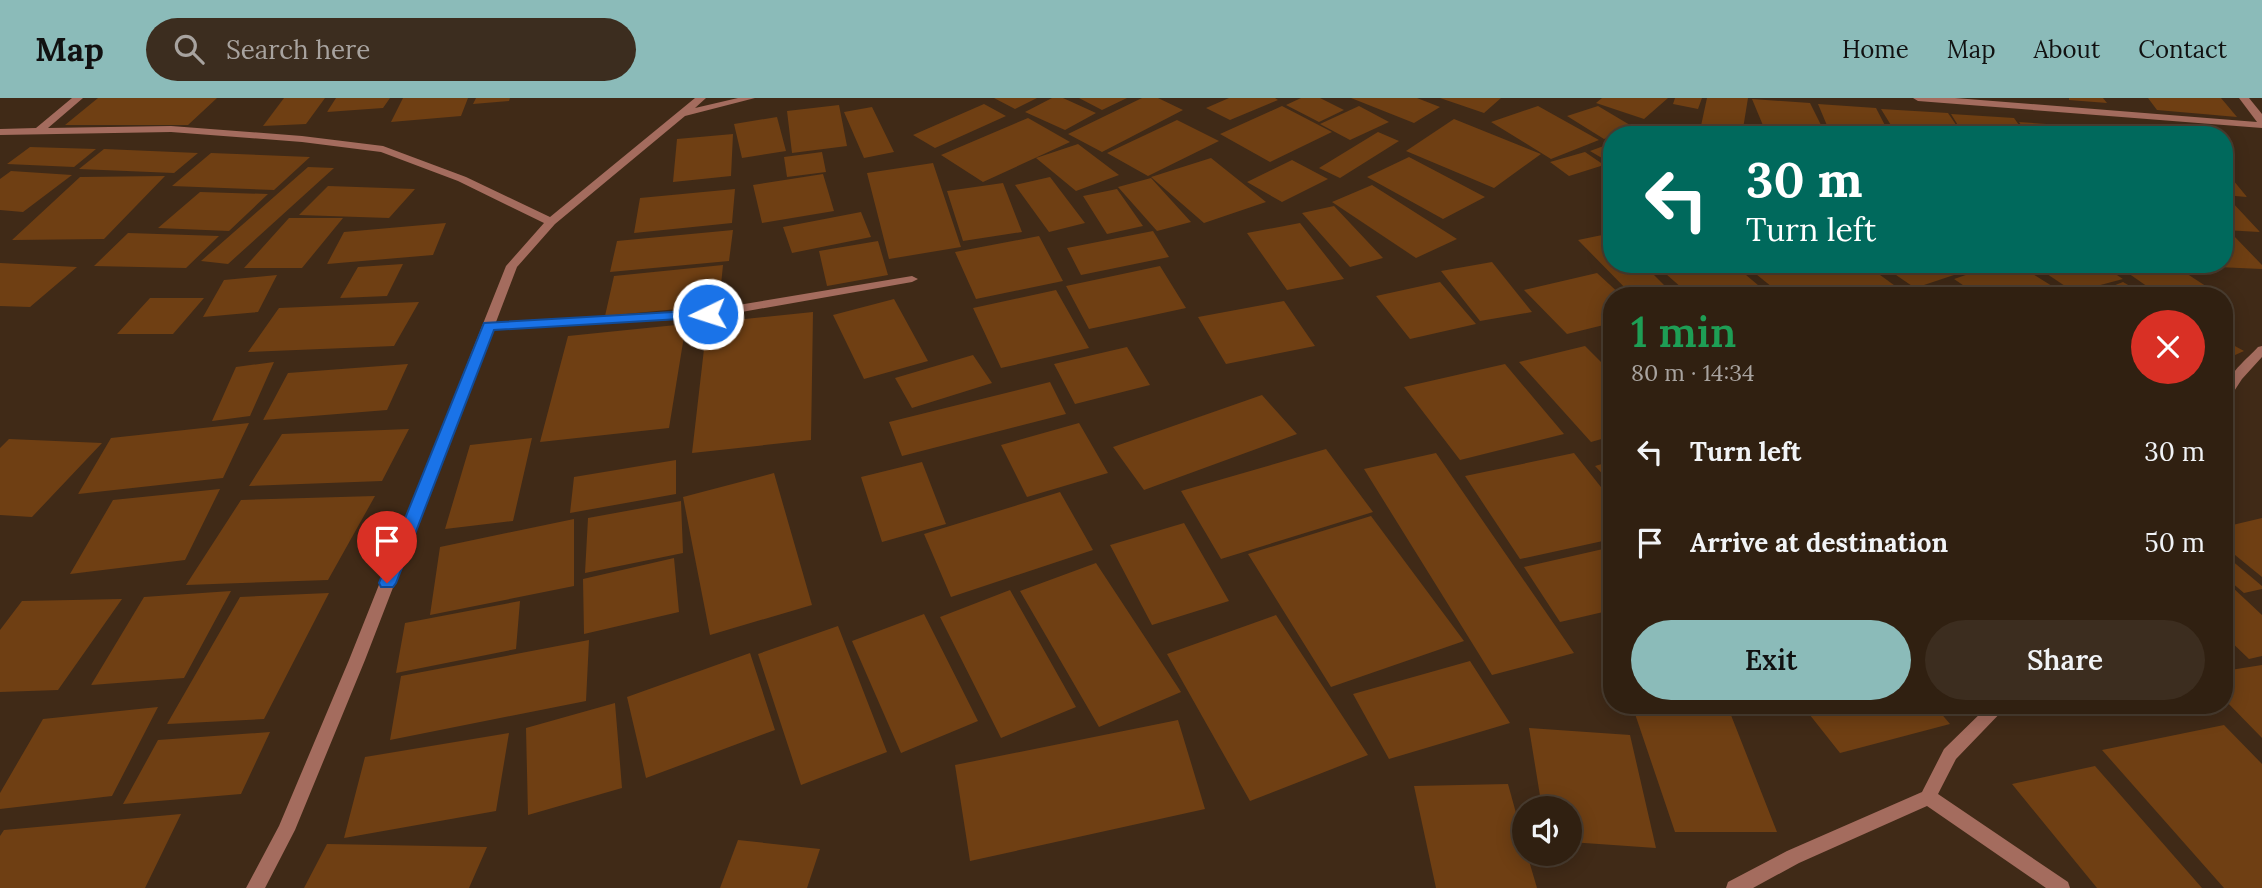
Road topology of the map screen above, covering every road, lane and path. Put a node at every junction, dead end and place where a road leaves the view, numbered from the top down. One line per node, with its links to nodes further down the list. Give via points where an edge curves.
1 (78, 98): 8 (street)
2 (701, 98): 6 (street)
3 (750, 98): 6 (street)
4 (1918, 98): 7 (street)
5 (2244, 98): 7 (street)
6 (685, 114): 10 (street)
7 (2262, 123)
8 (41, 129): 9 (street); 10 (street, via 171,129 383,149 462,179)
9 (0, 132)
10 (551, 222): 12 (street, via 512,266)
11 (912, 279): 12 (street, via 708,314)
12 (489, 326): 17 (street, via 357,660 286,830)
13 (2262, 350): 14 (street)
14 (2233, 382)
15 (1991, 714): 16 (street, via 1950,754)
16 (1928, 797): 18 (street); 19 (street)
17 (255, 888)
18 (1735, 888)
19 (2061, 888)

